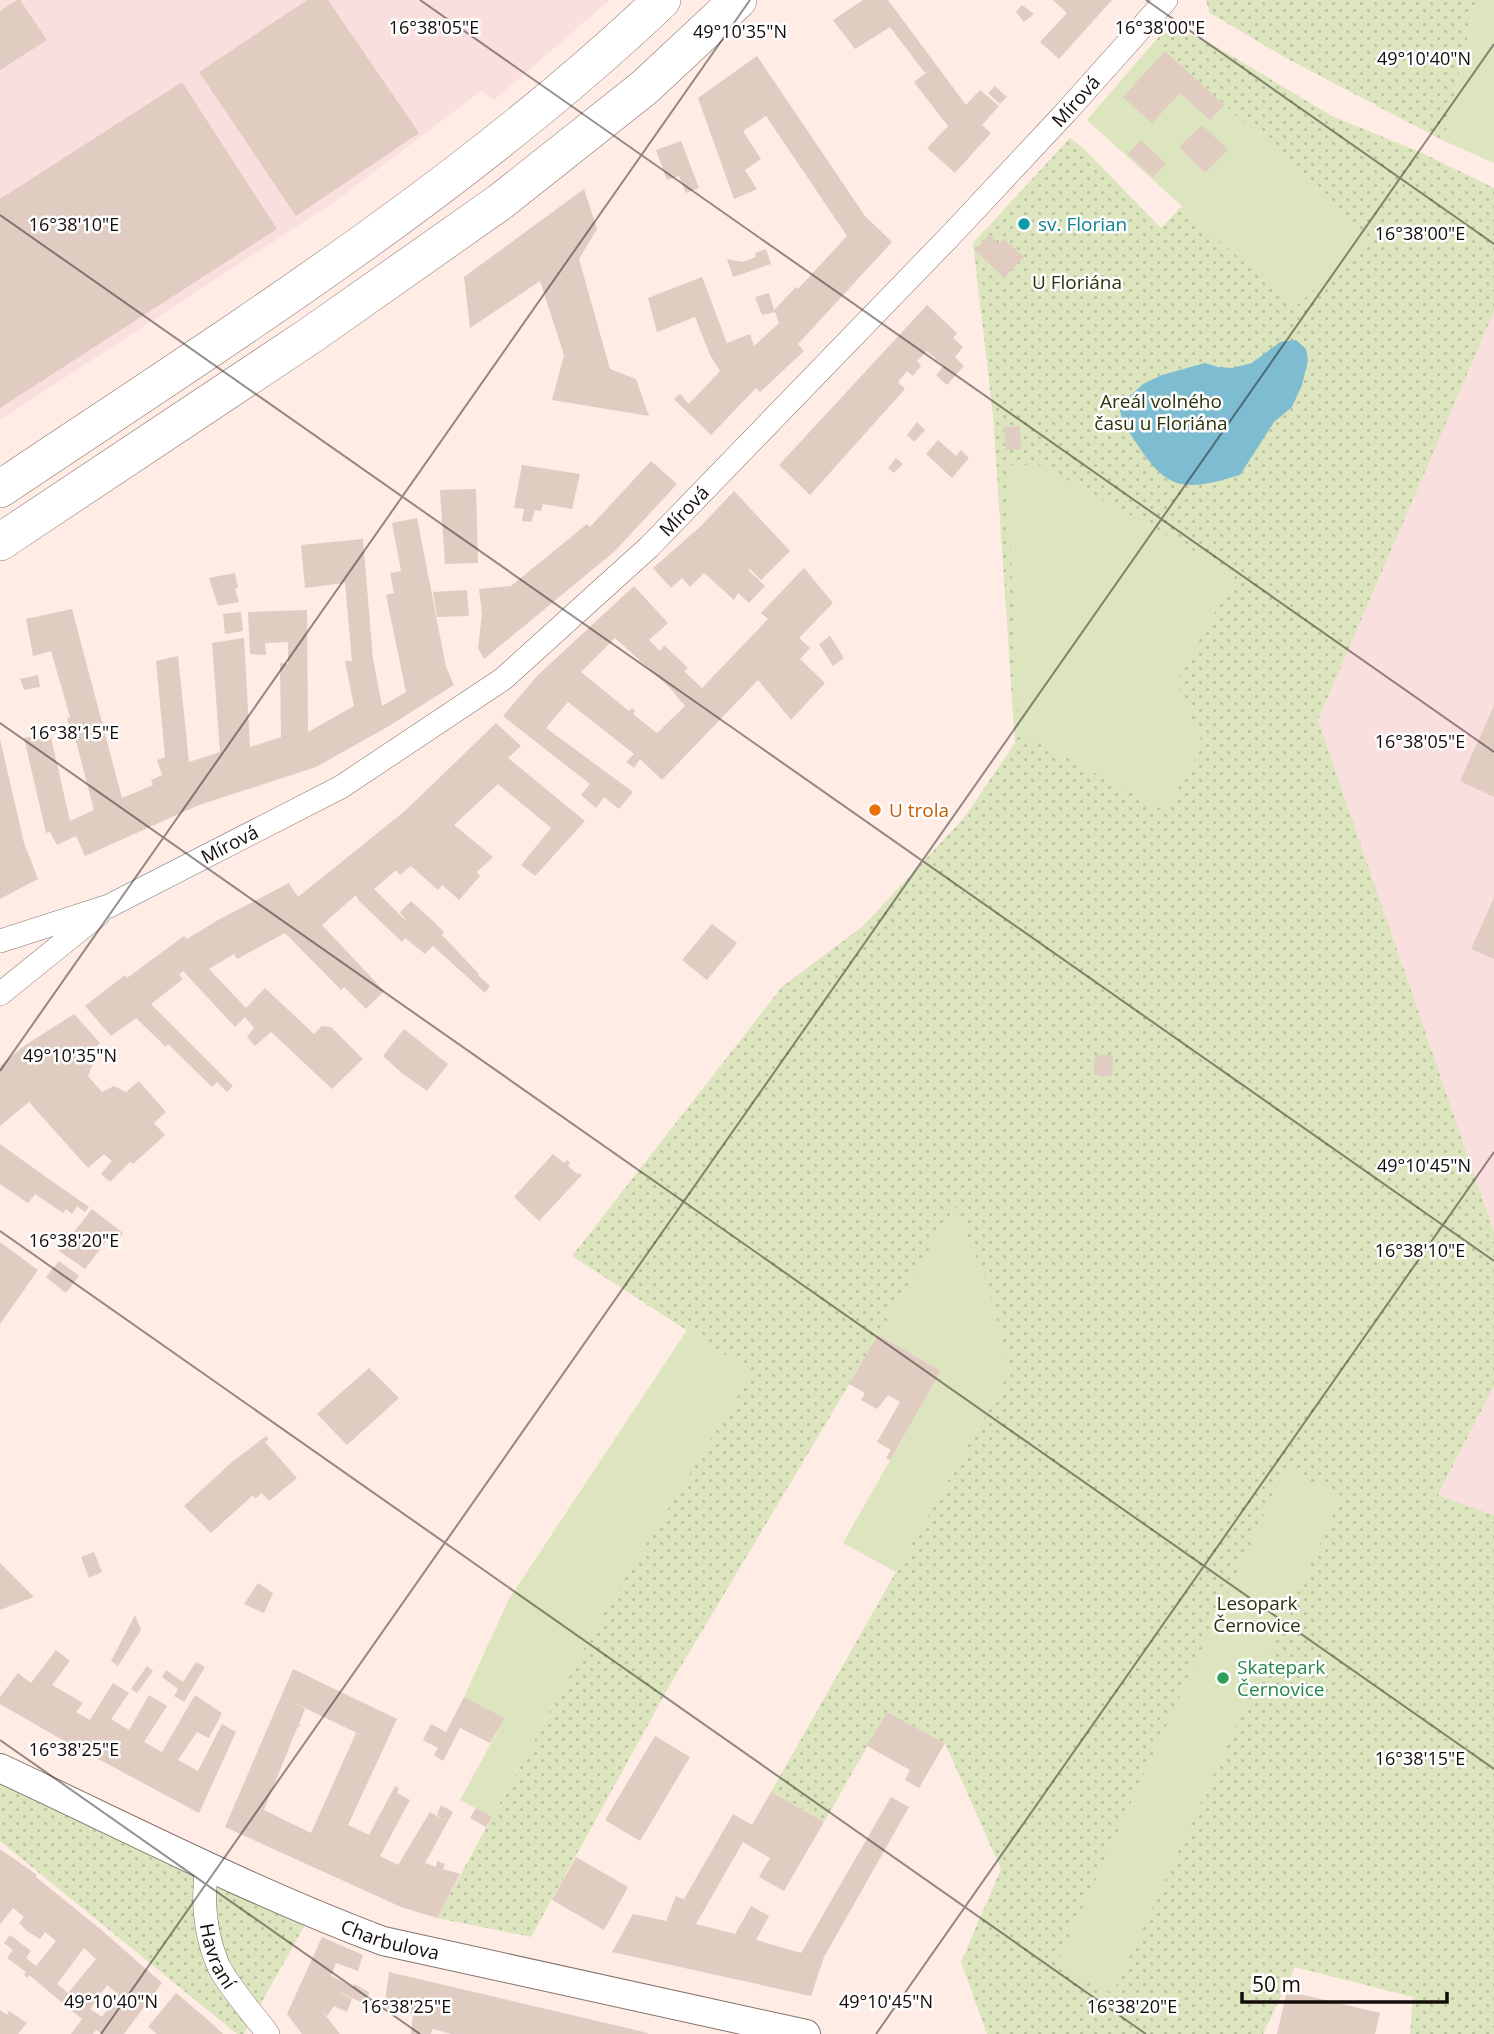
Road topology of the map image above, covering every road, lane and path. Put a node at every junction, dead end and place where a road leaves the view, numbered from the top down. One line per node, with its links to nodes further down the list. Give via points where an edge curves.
1 (662, 0): 4 (highway, via 523,120 378,232)
2 (738, 0): 5 (highway, via 645,87 500,202 311,335)
3 (1166, 0): 6 (street, Mírová, via 968,216 649,547 503,679 341,787)
4 (0, 489)
5 (0, 542)
6 (109, 906): 7 (street); 8 (street)
7 (0, 941)
8 (0, 994)
9 (0, 1768): 10 (street, Charbulova)
10 (207, 1865): 11 (street, Havraní, via 205,1921 220,1968); 12 (street, Charbulova, via 383,1941)
11 (268, 2034)
12 (806, 2034)

